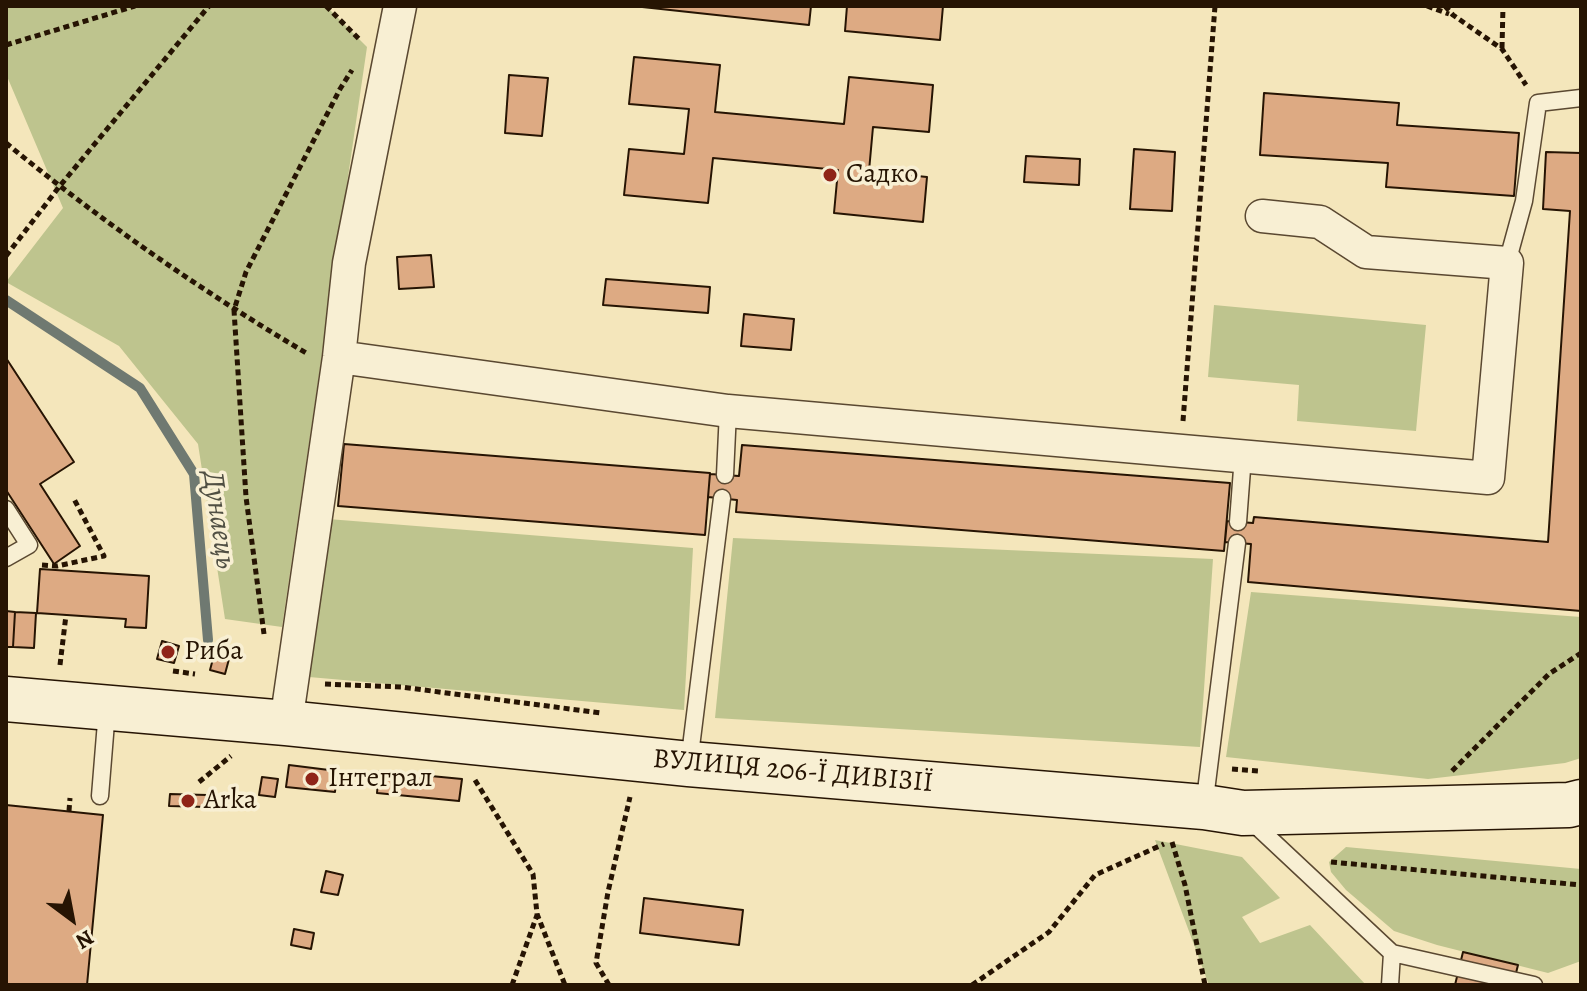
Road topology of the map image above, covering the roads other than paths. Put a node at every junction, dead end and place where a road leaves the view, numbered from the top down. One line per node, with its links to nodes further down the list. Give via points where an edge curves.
1 (400, 6): 5 (street, via 378,53)
2 (1581, 98): 4 (lane, via 1538,103 1524,201)
3 (1262, 216): 4 (street, via 1320,222 1366,252)
4 (1507, 263): 7 (street, via 1488,478)
5 (338, 364): 6 (street); 16 (street)
6 (728, 411): 7 (street); 8 (lane)
7 (1243, 456): 11 (lane)
8 (725, 475)
9 (722, 498): 17 (lane)
10 (6, 509): 13 (lane, via 29,545)
11 (1238, 522)
12 (1237, 543): 19 (lane)
13 (6, 558)
14 (6, 699): 15 (street, ВУЛИЦЯ 206-Ї ДИВІЗІЇ)
15 (107, 708): 16 (street, ВУЛИЦЯ 206-Ї ДИВІЗІЇ); 18 (lane)
16 (286, 723): 17 (street, ВУЛИЦЯ 206-Ї ДИВІЗІЇ)
17 (689, 764): 19 (street, ВУЛИЦЯ 206-Ї ДИВІЗІЇ)
18 (100, 796)
19 (1219, 796): 20 (street, ВУЛИЦЯ 206-Ї ДИВІЗІЇ); 21 (lane)
20 (1581, 802)
21 (1392, 953): 22 (lane); 23 (lane)
22 (1390, 985)
23 (1534, 985)

